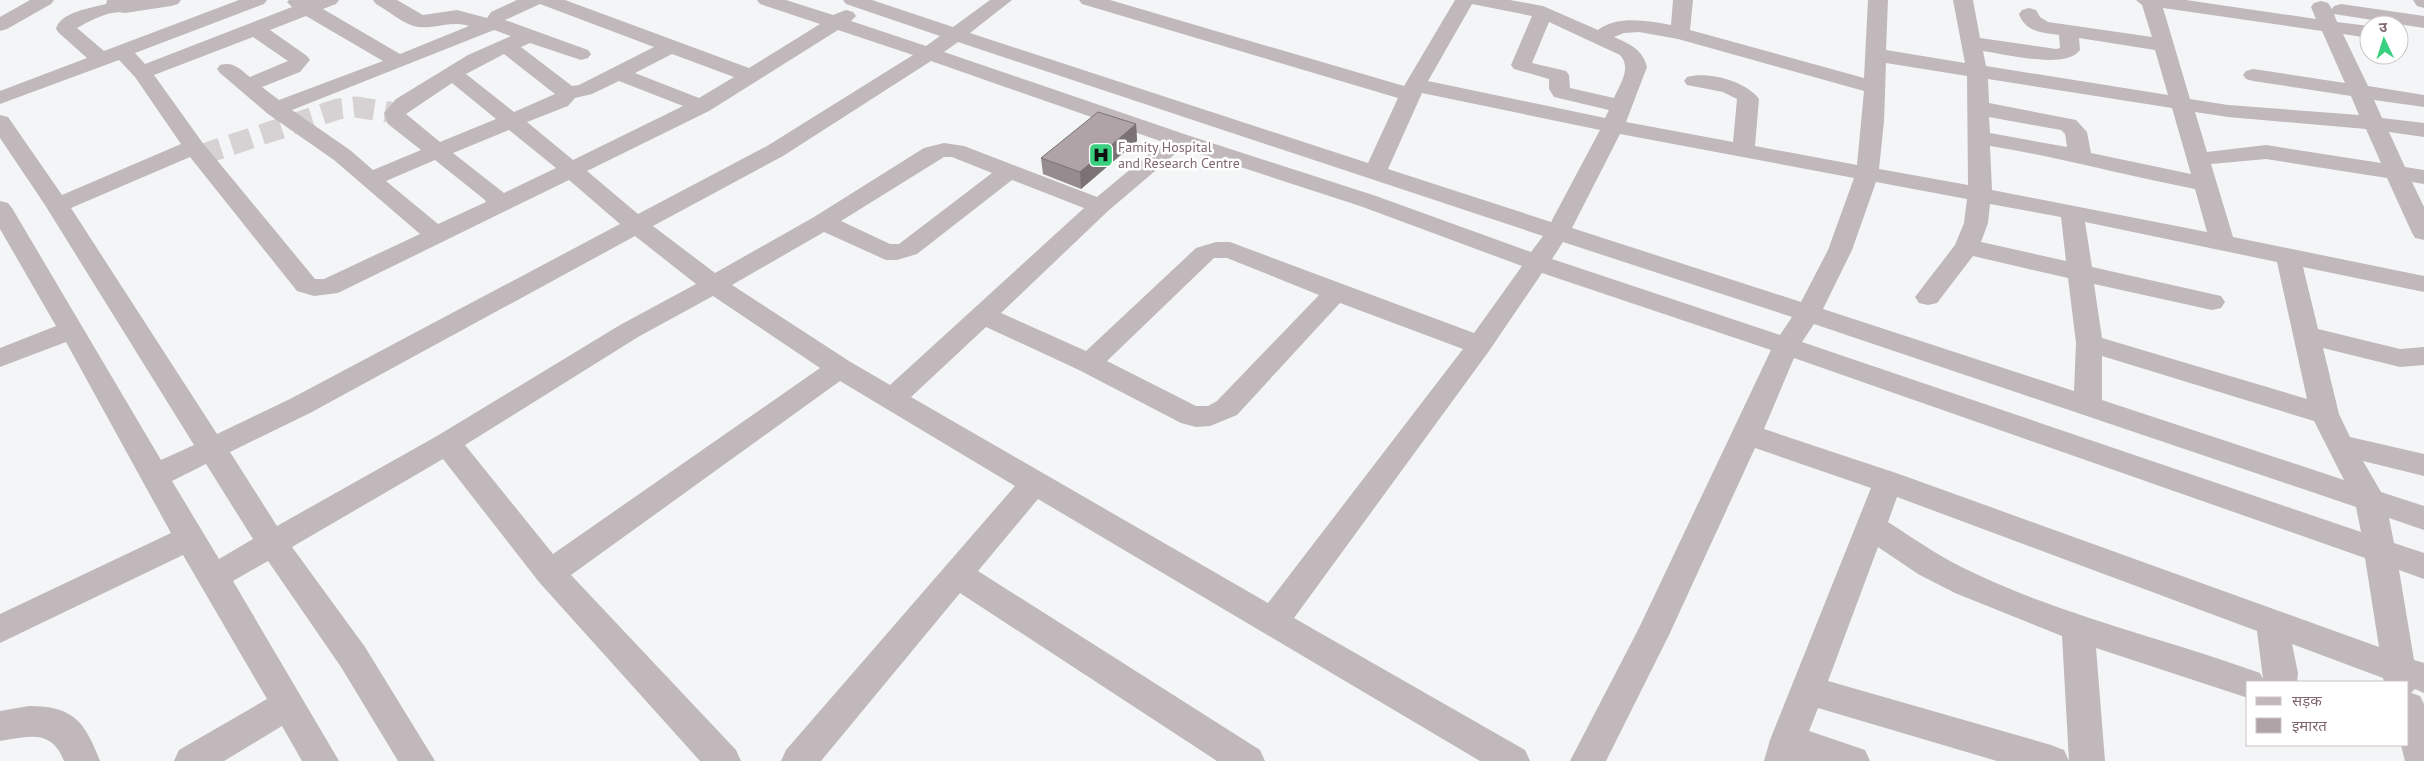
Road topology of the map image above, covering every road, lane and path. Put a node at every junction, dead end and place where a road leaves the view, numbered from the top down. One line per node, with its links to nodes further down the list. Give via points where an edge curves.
1 (44, 0): 27 (street)
2 (172, 0): 19 (street, via 155,4)
3 (330, 0): 20 (street)
4 (383, 0): 26 (street, via 419,22 457,16)
5 (533, 0): 26 (street, via 498,16)
6 (547, 0): 40 (street)
7 (767, 0): 24 (street)
8 (1002, 0): 32 (street)
9 (1089, 0): 56 (street)
10 (1465, 0): 56 (street)
11 (1479, 0): 21 (street)
12 (1683, 0): 31 (street)
13 (1878, 0): 44 (street)
14 (1964, 0): 37 (street)
15 (2149, 0): 23 (street); 39 (street)
16 (2286, 1): 23 (street)
17 (243, 2): 43 (street)
18 (859, 2): 24 (street); 32 (street)
19 (118, 3): 43 (street, via 67,25 66,29)
20 (300, 4): 28 (street); 45 (street)
21 (1542, 12): 34 (street); 65 (street, via 1521,64 1559,75 1562,92)
22 (2029, 14): 30 (street, via 2031,20 2044,27)
23 (2325, 17): 25 (street); 29 (street); 57 (street)
24 (836, 22): 42 (street); 52 (street)
25 (2424, 22)
26 (491, 24): 33 (street); 45 (street)
27 (0, 25)
28 (255, 29): 48 (street); 54 (street, via 300,60 292,68)
29 (2359, 29)
30 (2069, 32): 37 (street, via 2070,50 2056,55); 39 (street)
31 (1680, 33): 34 (street, via 1639,26 1611,30); 55 (street)
32 (957, 34): 42 (street); 80 (street)
33 (528, 36): 38 (street); 41 (street)
34 (1600, 38): 65 (street, via 1627,51 1638,67)
35 (2409, 39): 36 (street)
36 (2424, 41)
37 (1971, 43): 47 (street)
38 (506, 45): 49 (street, via 475,59); 58 (street)
39 (2165, 45): 61 (street)
40 (669, 47): 50 (street); 52 (street)
41 (581, 54)
42 (929, 54): 71 (street); 93 (street, via 852,106 775,151)
43 (112, 55): 48 (street); 59 (street)
44 (1876, 55): 47 (street); 55 (street)
45 (399, 62): 64 (street)
46 (227, 69): 54 (street)
47 (1977, 72): 61 (street); 63 (street)
48 (142, 73): 72 (street)
49 (454, 74): 66 (street); 74 (street, via 404,104 395,113 396,119)
50 (620, 74): 58 (street); 62 (street)
51 (2253, 74): 57 (street)
52 (751, 76): 62 (street)
53 (1694, 81): 73 (street, via 1733,88 1746,94)
54 (247, 85): 64 (street)
55 (1875, 88): 81 (street)
56 (1413, 90): 65 (street); 80 (street)
57 (2360, 91): 60 (street); 68 (street)
58 (568, 94): 66 (street, via 560,101)
59 (0, 98)
60 (2424, 101)
61 (2182, 104): 68 (street, via 2237,112); 76 (street)
62 (701, 106): 77 (street)
63 (1978, 108): 70 (street); 75 (street, via 2068,124 2076,132)
64 (276, 109): 83 (street, via 342,155)
65 (1616, 116): 73 (street); 94 (street)
66 (510, 121): 74 (street); 77 (street)
67 (0, 122): 87 (street)
68 (2373, 123): 69 (street); 79 (street)
69 (2424, 130)
70 (1980, 138): 75 (street); 85 (street)
71 (1179, 140): 88 (street); 101 (street, via 1368,201)
72 (194, 147): 87 (street); 96 (street, via 306,285 314,288 329,286)
73 (1743, 150): 81 (street)
74 (436, 151): 83 (street); 86 (street)
75 (2080, 157): 84 (street)
76 (2198, 160): 79 (street, via 2266,152); 84 (street)
77 (572, 170): 86 (street); 93 (street)
78 (1009, 171): 88 (street); 92 (street, via 956,151 932,153); 92 (street, via 908,249 886,252)
79 (2397, 172): 82 (street); 90 (street)
80 (1375, 173): 94 (street)
81 (1867, 174): 85 (street); 108 (street, via 1840,250)
82 (2424, 177)
83 (370, 179): 96 (street)
84 (2205, 184): 97 (street)
85 (1980, 194): 91 (street); 99 (street, via 1976,223)
86 (501, 204): 96 (street)
87 (57, 205): 125 (street)
88 (1100, 206): 109 (street)
89 (0, 208): 98 (street)
90 (2418, 208): 95 (street)
91 (2072, 212): 97 (street); 102 (street)
92 (823, 222): 104 (street)
93 (635, 224): 104 (street); 125 (street, via 300,406)
94 (1558, 232): 101 (street); 108 (street)
95 (2424, 233)
96 (436, 235)
97 (2222, 242): 100 (street)
98 (10, 246): 110 (street)
99 (1967, 247): 102 (street); 106 (street)
100 (2288, 256): 103 (street); 111 (street)
101 (1537, 263): 113 (street); 114 (street)
102 (2082, 273): 107 (street); 112 (street)
103 (2424, 284)
104 (714, 285): 118 (street); 123 (street, via 629,331)
105 (1336, 292): 113 (street); 117 (street, via 1230,250 1205,253); 117 (street, via 1218,415 1205,418 1191,416)
106 (1928, 297)
107 (2212, 302)
108 (1808, 313): 114 (street); 120 (street)
109 (983, 315): 117 (street); 119 (street)
110 (72, 330): 116 (street); 127 (street)
111 (2307, 335): 115 (street, via 2400,358); 121 (street)
112 (2090, 343): 120 (street); 121 (street)
113 (1480, 345): 140 (street)
114 (1786, 346): 122 (street); 135 (street)
115 (2424, 356)
116 (0, 358)
117 (1089, 363)
118 (838, 368): 119 (street); 137 (street)
119 (892, 399): 129 (street)
120 (2088, 406): 130 (street)
121 (2325, 414): 124 (street)
122 (1747, 434): 128 (street); 160 (street)
123 (447, 443): 134 (street); 137 (street)
124 (2339, 445): 126 (street); 130 (street)
125 (212, 448): 127 (street); 134 (street)
126 (2424, 465)
127 (155, 476): 133 (street)
128 (1888, 482): 132 (street); 141 (street)
129 (1034, 483): 138 (street); 140 (street)
130 (2370, 500): 131 (street); 135 (street)
131 (2424, 518)
132 (1871, 526): 142 (street, via 1929,565 1959,580); 147 (street)
133 (188, 538): 139 (street); 143 (street)
134 (272, 543): 139 (street); 155 (street, via 353,657)
135 (2380, 551): 136 (street); 144 (street)
136 (2424, 566)
137 (550, 573): 156 (street)
138 (957, 574): 157 (street); 158 (street)
139 (214, 577): 148 (street)
140 (1273, 621): 159 (street)
141 (2272, 622): 144 (street); 145 (street)
142 (2078, 628): 146 (street); 163 (street)
143 (0, 629)
144 (2407, 676)
145 (2280, 681)
146 (2246, 682)
147 (1808, 690): 151 (street); 162 (street)
148 (288, 705): 153 (street); 154 (street)
149 (2409, 711): 164 (street)
150 (0, 726): 152 (street, via 42,721 62,728 74,740)
151 (1785, 750): 161 (street)
152 (82, 761)
153 (192, 761)
154 (321, 761)
155 (417, 761)
156 (723, 761)
157 (799, 761)
158 (1247, 761)
159 (1512, 761)
160 (1588, 761)
161 (1852, 761)
162 (2051, 761)
163 (2087, 761)
164 (2423, 761)

